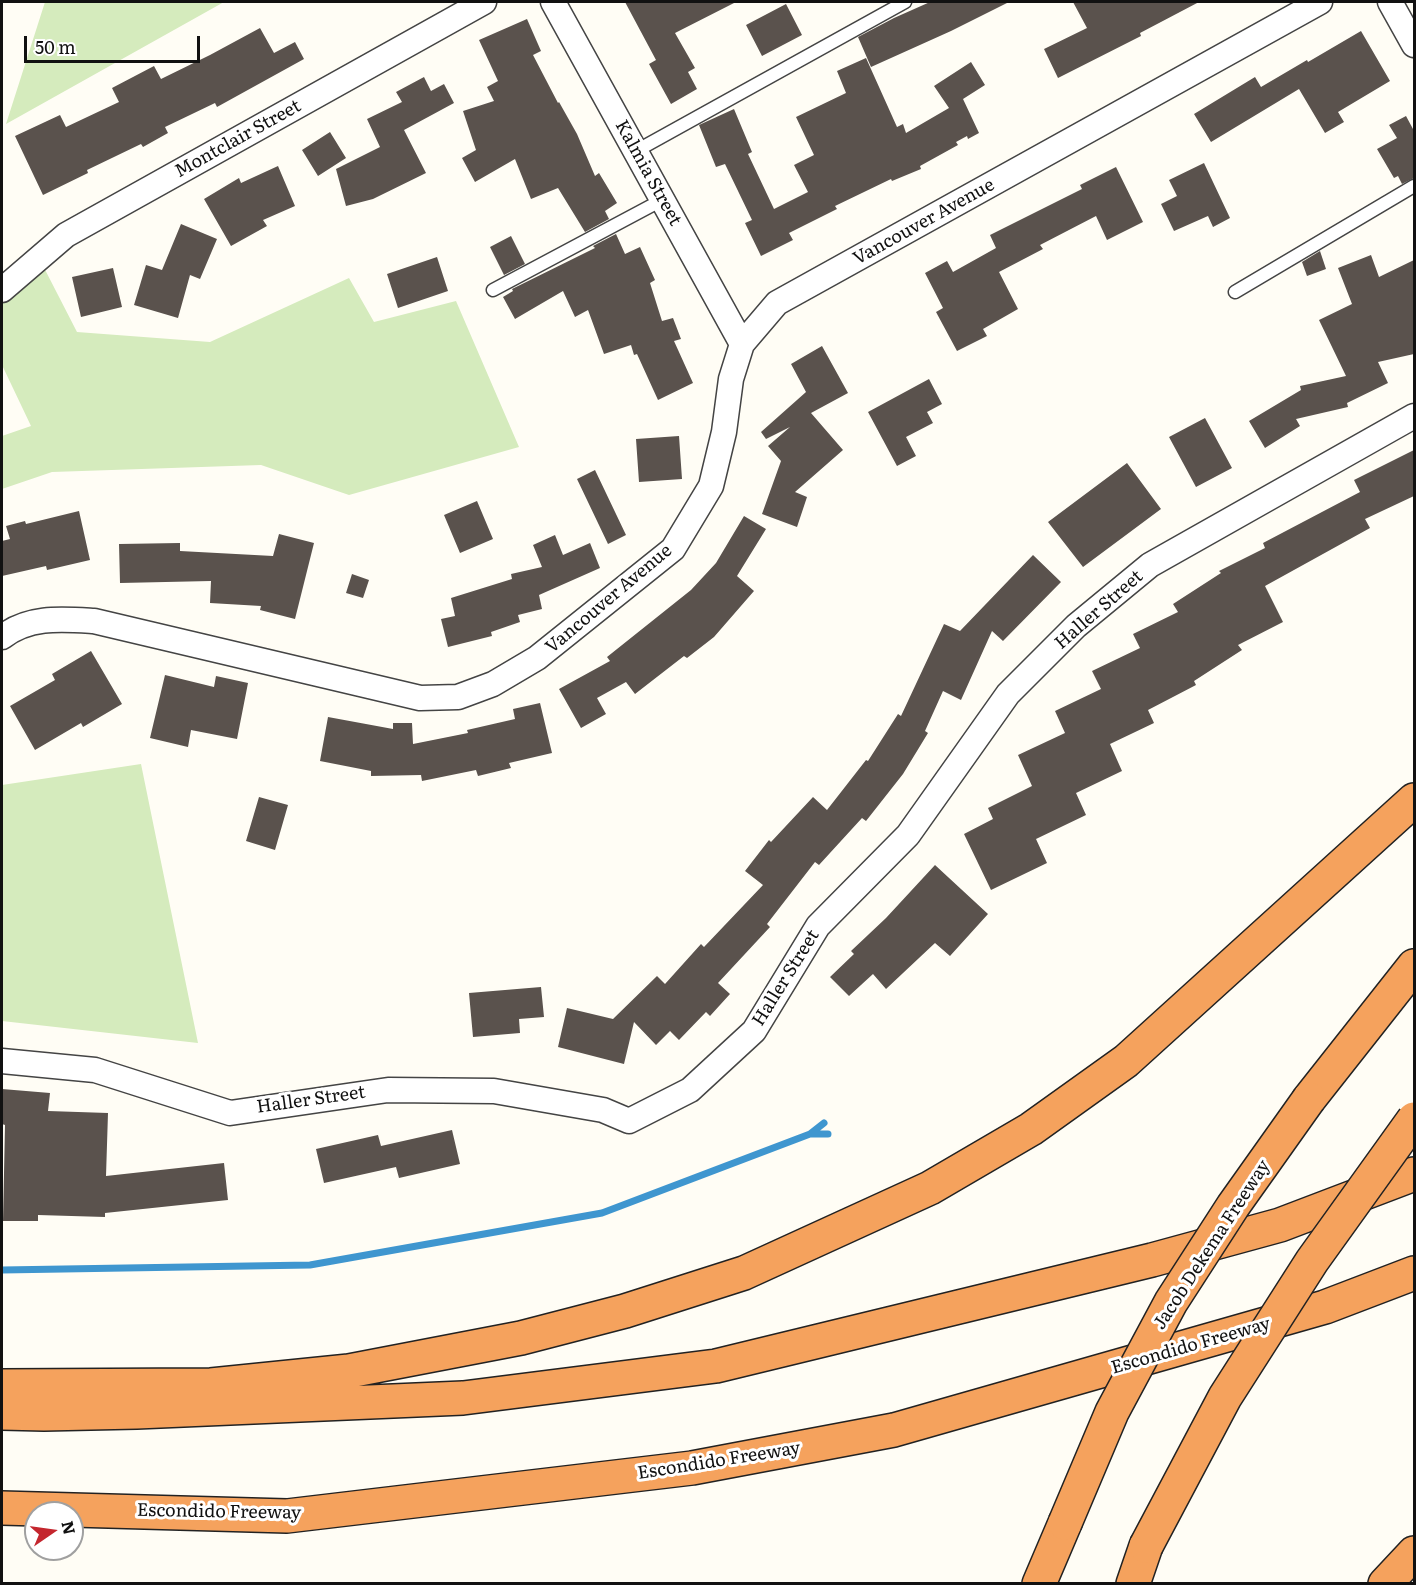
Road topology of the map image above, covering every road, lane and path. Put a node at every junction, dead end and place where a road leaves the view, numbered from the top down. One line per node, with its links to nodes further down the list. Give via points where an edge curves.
1 (484, 2): 10 (street, Montclair Street, via 66,235)
2 (553, 2): 7 (street, Kalmia Street)
3 (905, 2): 7 (lane)
4 (1320, 2): 13 (street, Vancouver Avenue, via 777,303)
5 (1390, 2): 6 (street)
6 (1414, 45)
7 (636, 151): 9 (street, Kalmia Street)
8 (1414, 186): 12 (lane)
9 (662, 200): 11 (lane); 13 (street, Kalmia Street)
10 (2, 290)
11 (494, 290)
12 (1235, 292)
13 (742, 344): 15 (street, Vancouver Avenue, via 731,379 711,486 672,549 537,658 493,684 458,697 420,698 94,621 52,618 15,627)
14 (1414, 416): 18 (street, Haller Street, via 1150,566 1077,626 1008,694 908,835 818,926 754,1031 690,1089 629,1121 603,1110 494,1091 388,1090 230,1113 95,1070)
15 (2, 637)
16 (1414, 800): 22 (highway, via 1126,1061 1040,1123 930,1188 744,1273 625,1311 521,1338 349,1371 211,1385)
17 (1414, 966): 26 (highway, Jacob Dekema Freeway, bridge, via 1309,1099 1171,1302 1112,1412)
18 (2, 1061)
19 (1414, 1119): 27 (highway, bridge, via 1312,1261 1225,1397 1146,1546)
20 (1414, 1173): 23 (highway, via 1280,1225 716,1366 463,1398 137,1412)
21 (1414, 1273): 24 (highway, Escondido Freeway, via 1325,1307 894,1430 692,1468 287,1516)
22 (2, 1386)
23 (2, 1413)
24 (2, 1508)
25 (1414, 1553): 28 (highway)
26 (1039, 1584)
27 (1133, 1584)
28 (1385, 1584)

